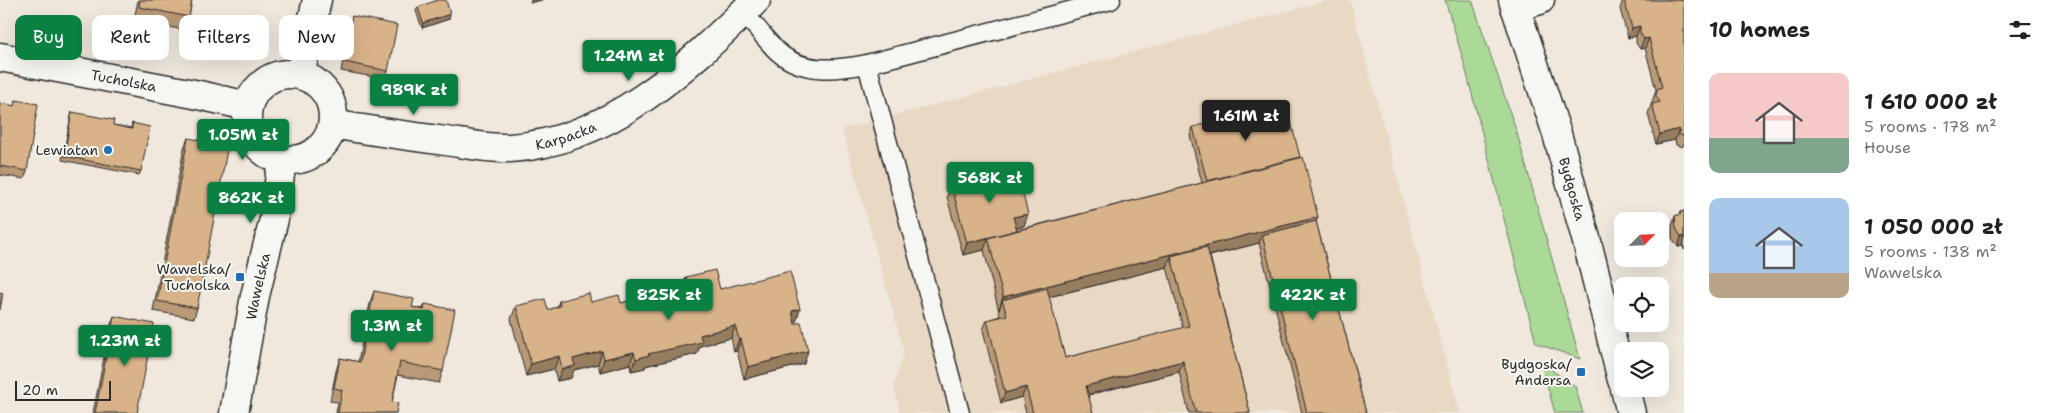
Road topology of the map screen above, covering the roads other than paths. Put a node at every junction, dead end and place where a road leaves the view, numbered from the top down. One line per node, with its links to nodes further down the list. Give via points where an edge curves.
1 (317, 0): 7 (street)
2 (1111, 0): 6 (lane)
3 (1522, 2): 11 (street, Bydgoska)
4 (750, 6): 6 (lane, via 778,51 802,66 826,68); 9 (street, Karpacka, via 662,86 627,109 568,135 533,145 489,147)
5 (0, 57): 8 (street, Tucholska)
6 (867, 64): 14 (lane)
7 (300, 75): 8 (street, via 273,77 253,94); 9 (street, via 322,88 333,111)
8 (248, 106): 10 (street, via 247,121 254,140 269,155)
9 (333, 124): 10 (street, via 329,137 309,156)
10 (282, 160): 13 (street, Wawelska, via 274,219 255,296)
11 (1614, 348)
12 (1627, 397): 15 (street)
13 (234, 413)
14 (960, 413)
15 (1631, 413)

